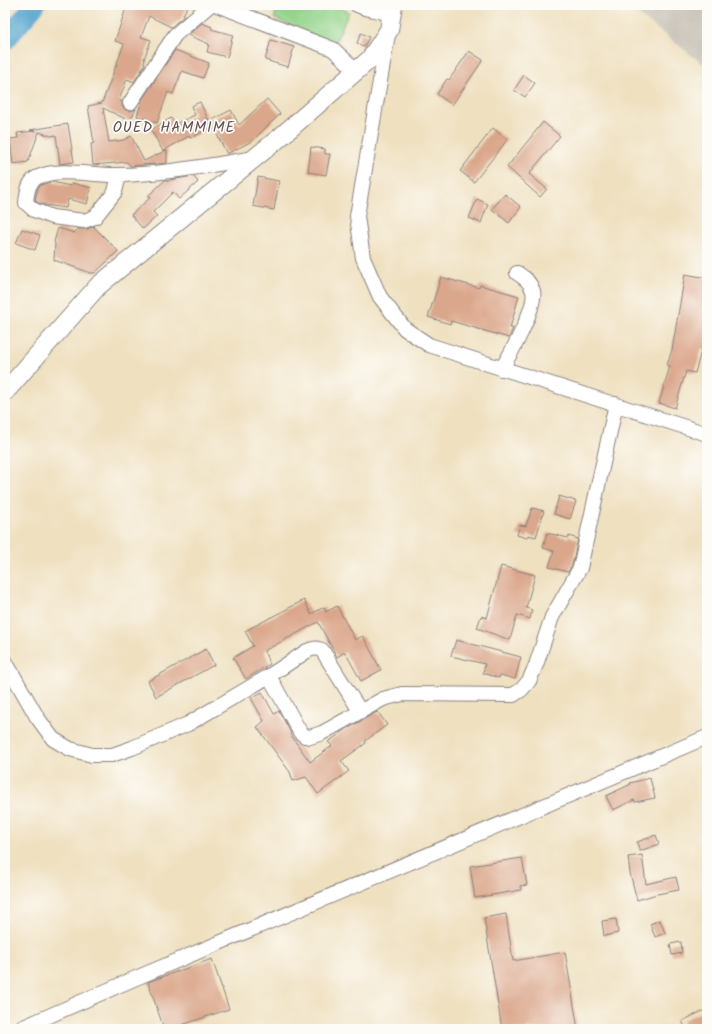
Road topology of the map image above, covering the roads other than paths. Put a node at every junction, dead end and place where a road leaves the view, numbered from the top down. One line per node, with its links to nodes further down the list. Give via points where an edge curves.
1 (210, 5): 6 (street, via 175,34)
2 (217, 5): 5 (street, via 332,49)
3 (357, 5): 4 (street)
4 (391, 16): 5 (main road, via 370,59); 10 (street, via 357,216 363,258 380,297 405,329 429,345)
5 (356, 71): 7 (main road)
6 (130, 103)
7 (255, 158): 8 (street, via 167,172); 11 (main road, via 98,286)
8 (119, 175): 8 (street, via 51,172 36,177 27,189 26,203 34,210 52,217 84,221 95,216 115,192)
9 (517, 273): 10 (street, via 528,281 533,293 531,307)
10 (501, 369): 12 (street)
11 (5, 392)
12 (616, 404): 13 (street); 16 (street, via 580,568 552,617 529,681 513,695 402,694 383,699)
13 (707, 434)
14 (5, 660): 15 (street, via 37,717 53,739 70,749 92,755 112,755 188,724)
15 (269, 676): 16 (street, via 300,732 305,736 322,733); 16 (street, via 312,648 317,648 322,650)
16 (360, 712)
17 (707, 737): 18 (street)
18 (19, 1029)

